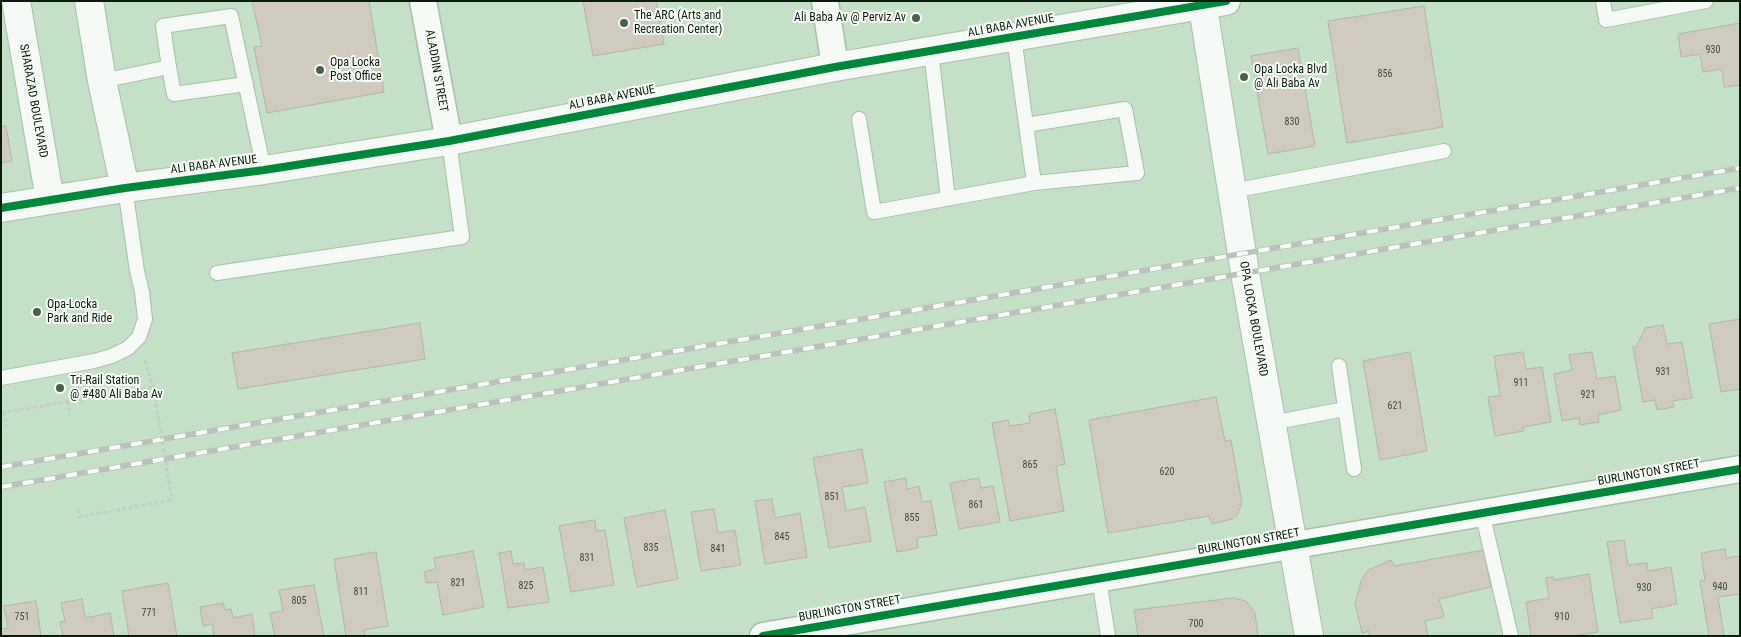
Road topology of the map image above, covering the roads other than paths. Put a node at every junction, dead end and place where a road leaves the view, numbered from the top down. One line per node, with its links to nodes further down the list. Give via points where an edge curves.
1 (16, 1): 23 (street, SHARAZAD BOULEVARD)
2 (89, 1): 12 (street)
3 (423, 1): 16 (street, ALADDIN STREET)
4 (825, 1): 11 (street)
5 (1603, 1): 6 (lane, via 1606,20)
6 (1706, 1)
7 (1210, 3): 8 (street, ALI BABA AVENUE); 21 (street, OPA LOCKA BOULEVARD)
8 (1014, 36): 9 (street, ALI BABA AVENUE); 15 (lane)
9 (931, 51): 11 (street, ALI BABA AVENUE); 22 (lane)
10 (168, 67): 12 (lane); 13 (lane, via 174,94); 13 (lane, via 163,26 231,16)
11 (835, 67): 16 (street, ALI BABA AVENUE)
12 (102, 81): 20 (street)
13 (246, 84): 18 (lane)
14 (859, 119): 22 (lane, via 874,212)
15 (1026, 125): 19 (lane); 19 (lane, via 1125,109 1137,173)
16 (449, 141): 18 (street, ALI BABA AVENUE); 25 (lane, via 462,237)
17 (1444, 151): 21 (lane)
18 (264, 170): 20 (street, ALI BABA AVENUE)
19 (1034, 183): 22 (lane)
20 (125, 188): 23 (street, ALI BABA AVENUE); 27 (lane, via 145,319 139,337 128,348 94,362)
21 (1232, 191): 29 (street, OPA LOCKA BOULEVARD)
22 (948, 198)
23 (50, 200): 24 (street, ALI BABA AVENUE)
24 (1, 208)
25 (217, 273)
26 (1338, 366): 28 (lane)
27 (1, 378)
28 (1345, 410): 29 (lane); 30 (lane)
29 (1271, 423): 33 (street, OPA LOCKA BOULEVARD)
30 (1354, 468)
31 (1740, 469): 32 (street, BURLINGTON STREET)
32 (1482, 512): 33 (street, BURLINGTON STREET); 38 (lane)
33 (1293, 545): 34 (street, BURLINGTON STREET); 37 (street, OPA LOCKA BOULEVARD)
34 (1099, 579): 35 (street, BURLINGTON STREET); 36 (lane)
35 (763, 636)
36 (1108, 636)
37 (1309, 636)
38 (1511, 636)

